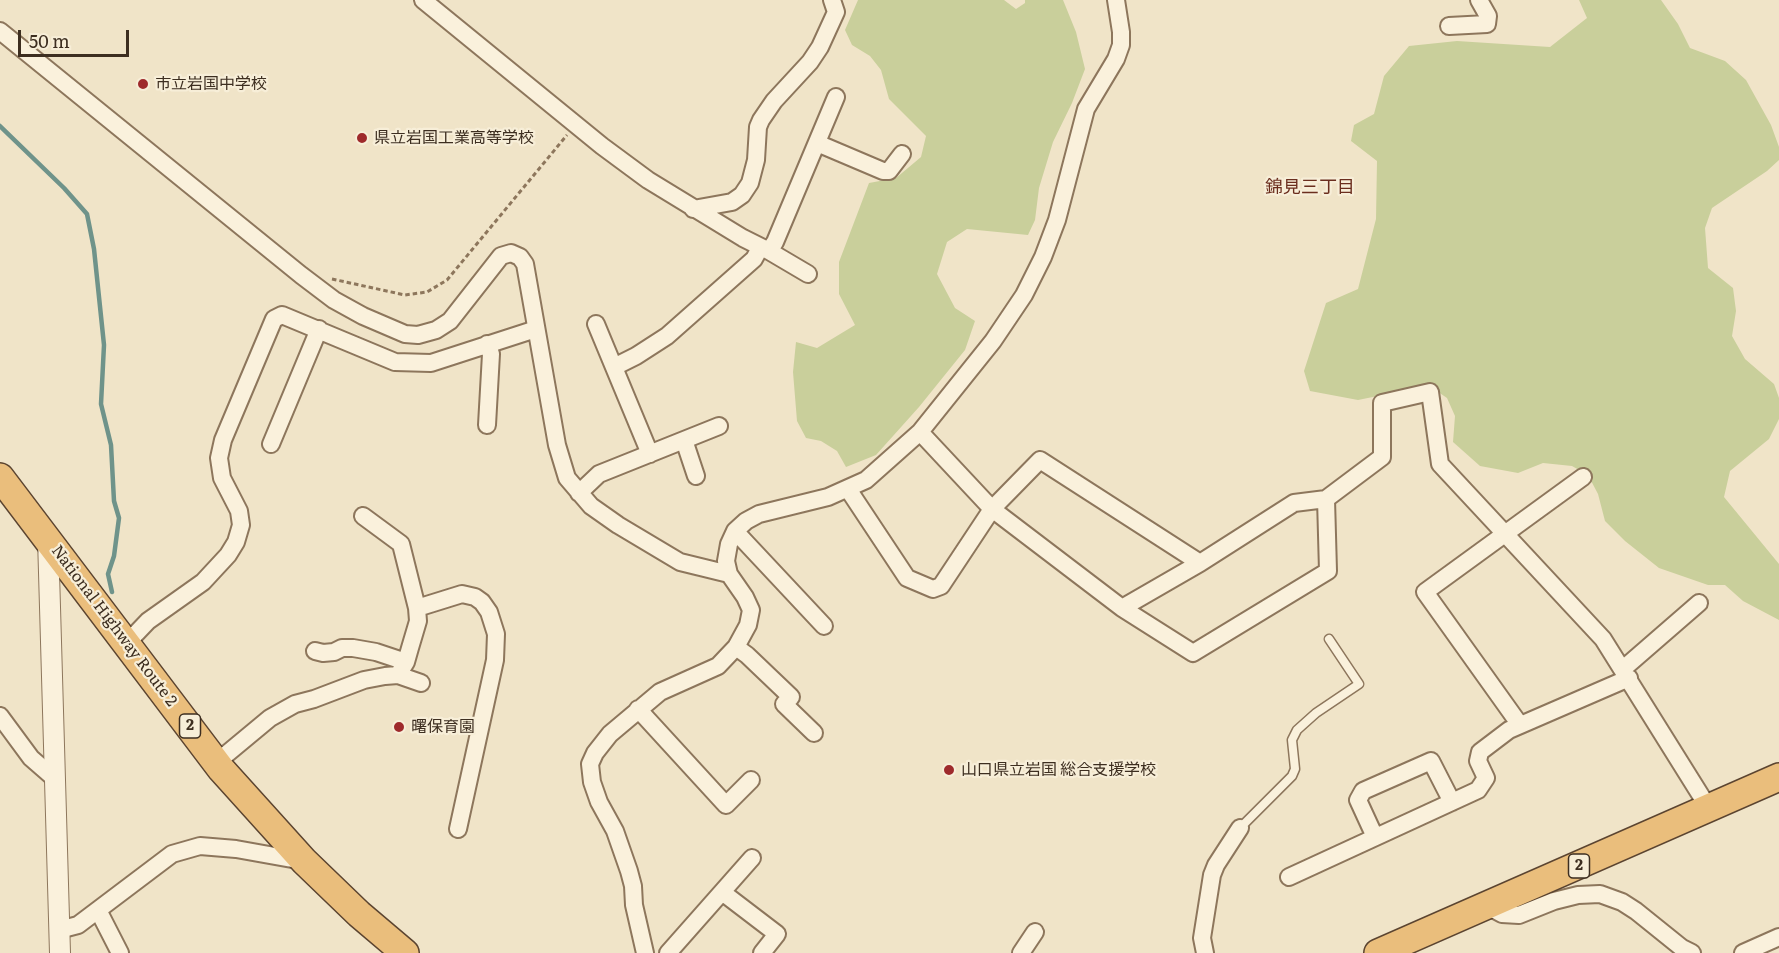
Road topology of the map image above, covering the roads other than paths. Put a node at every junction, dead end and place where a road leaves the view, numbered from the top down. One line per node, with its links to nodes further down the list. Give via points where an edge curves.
1 (423, 0): 10 (street, via 648,180)
2 (1116, 0): 20 (street, via 1120,45 1116,59 1086,109 1057,220 1043,257 1024,295 993,341)
3 (1479, 0): 5 (street, via 1488,16 1487,24)
4 (836, 4): 10 (street, via 825,38 810,62 760,120 756,160 742,195 732,202)
5 (1449, 26)
6 (0, 31): 15 (street, via 334,300 405,334 418,335 450,321 501,256 511,253 525,264)
7 (836, 97): 8 (street)
8 (817, 143): 9 (street, via 883,171 889,171); 11 (street, via 775,242)
9 (902, 154)
10 (693, 209): 11 (street)
11 (765, 250): 12 (street); 17 (street, via 667,336)
12 (808, 274)
13 (596, 324): 17 (street)
14 (319, 328): 16 (street, via 395,362 431,363); 22 (street); 42 (street, via 282,315 274,319 219,458 222,478 239,511 241,525 236,542 203,582 148,621)
15 (536, 328): 16 (street); 28 (street, via 557,445 567,478)
16 (487, 344): 18 (street, via 491,354)
17 (614, 367): 23 (street)
18 (487, 425)
19 (719, 426): 21 (street)
20 (920, 432): 27 (street, via 866,480); 30 (street)
21 (684, 440): 23 (street); 24 (street)
22 (271, 444)
23 (650, 454): 28 (street, via 599,474)
24 (696, 476)
25 (0, 477): 34 (highway, National Highway Route 2 / 2)
26 (1583, 477): 33 (street)
27 (848, 489): 30 (street, via 907,578 933,589 940,586); 32 (street, via 759,514)
28 (579, 494): 36 (street, via 618,525 680,562)
29 (1326, 499): 33 (street, via 1382,457 1382,403 1430,392 1440,464); 35 (street, via 1294,503); 39 (street, via 1328,571 1193,653)
30 (992, 509): 35 (street, via 1040,460); 39 (street)
31 (363, 516): 38 (street, via 401,543)
32 (735, 531): 36 (street, via 726,561); 40 (street)
33 (1504, 532): 46 (street, via 1603,639); 50 (street, via 1425,592)
34 (48, 538): 42 (highway, National Highway Route 2 / 2); 54 (street)
35 (1200, 562): 39 (street)
36 (729, 574): 43 (street, via 751,610 748,625)
37 (1699, 603): 46 (street)
38 (417, 608): 45 (street, via 418,621); 59 (street, via 462,594 475,597 489,612 496,634 495,660)
39 (1122, 608)
40 (824, 626)
41 (1329, 639): 58 (lane, via 1359,684 1297,730 1292,740 1292,776)
42 (127, 643): 52 (highway, National Highway Route 2 / 2)
43 (735, 647): 48 (street, via 718,666 660,692); 51 (street, via 791,697 784,704)
44 (315, 651): 45 (street, via 323,654 353,648 376,652)
45 (402, 669): 47 (street); 52 (street, via 295,704 270,718)
46 (1626, 674): 50 (street); 57 (street)
47 (421, 683)
48 (638, 709): 55 (street, via 726,805); 73 (street, via 610,734 590,764 599,802 630,871)
49 (0, 716): 54 (street, via 31,758)
50 (1520, 725): 56 (street, via 1480,752 1478,761 1486,778 1478,790)
51 (814, 733)
52 (217, 762): 62 (highway, National Highway Route 2 / 2)
53 (1779, 777): 57 (highway, 2)
54 (54, 778): 67 (street)
55 (751, 780)
56 (1452, 802): 60 (street); 60 (street, via 1431,761 1363,791 1358,800)
57 (1708, 807): 65 (highway, 2)
58 (1240, 828): 77 (street, via 1212,875 1202,938)
59 (458, 829)
60 (1375, 837): 63 (street)
61 (752, 858): 64 (street)
62 (304, 861): 66 (street, via 200,846 172,854); 72 (highway, National Highway Route 2 / 2)
63 (1289, 877)
64 (722, 892): 74 (street); 75 (street, via 777,934)
65 (1487, 906): 78 (highway, 2); 79 (street, via 1502,914 1519,915 1554,901 1600,894 1622,902)
66 (98, 910): 67 (street, via 78,925); 71 (street)
67 (58, 930): 70 (street)
68 (1035, 932): 76 (street)
69 (1779, 937): 80 (street)
70 (60, 953)
71 (120, 953)
72 (405, 953)
73 (645, 953)
74 (668, 953)
75 (762, 953)
76 (1021, 953)
77 (1205, 953)
78 (1378, 953)
79 (1692, 953)
80 (1743, 953)

